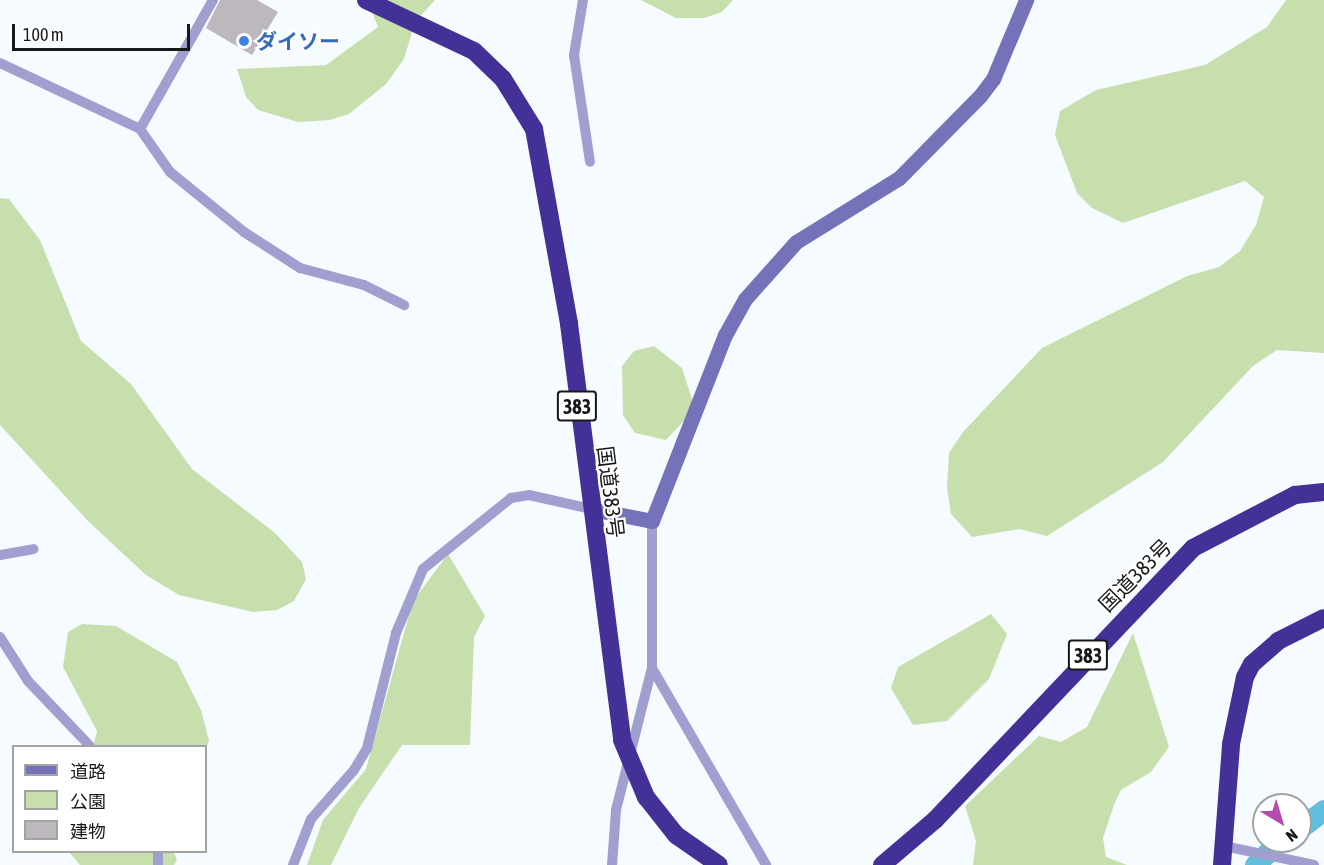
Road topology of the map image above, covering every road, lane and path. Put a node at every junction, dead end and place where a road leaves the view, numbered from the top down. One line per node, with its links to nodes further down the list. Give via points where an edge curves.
1 (213, 0): 6 (street)
2 (366, 0): 10 (highway, 国道383号 / 383, via 474,51 503,79 534,129 569,324)
3 (583, 0): 7 (street, via 574,55)
4 (1026, 0): 11 (street, via 993,80 980,96 899,178 796,242 745,299 725,335)
5 (0, 63): 6 (street)
6 (140, 129): 8 (street, via 170,172 244,232 300,268 364,285)
7 (590, 162)
8 (404, 305)
9 (1324, 492): 24 (highway, 国道383号 / 383, via 1295,495 1193,548 935,820)
10 (591, 509): 11 (street); 18 (highway, 国道383号 / 383, via 622,740); 20 (street, via 528,495 511,498 423,569 396,633 367,748 311,819)
11 (652, 521): 16 (street)
12 (33, 549): 13 (street)
13 (0, 555)
14 (1324, 618): 19 (highway, via 1278,641 1251,664 1245,677 1231,744)
15 (0, 637): 17 (street, via 28,681)
16 (652, 668): 18 (street); 23 (street)
17 (88, 745)
18 (632, 765): 21 (street, via 616,810); 22 (highway, 国道383号 / 383, via 646,797 676,835)
19 (1224, 846): 25 (highway); 26 (street)
20 (293, 865)
21 (612, 865)
22 (719, 865)
23 (766, 865)
24 (882, 865)
25 (1222, 865)
26 (1314, 865)

